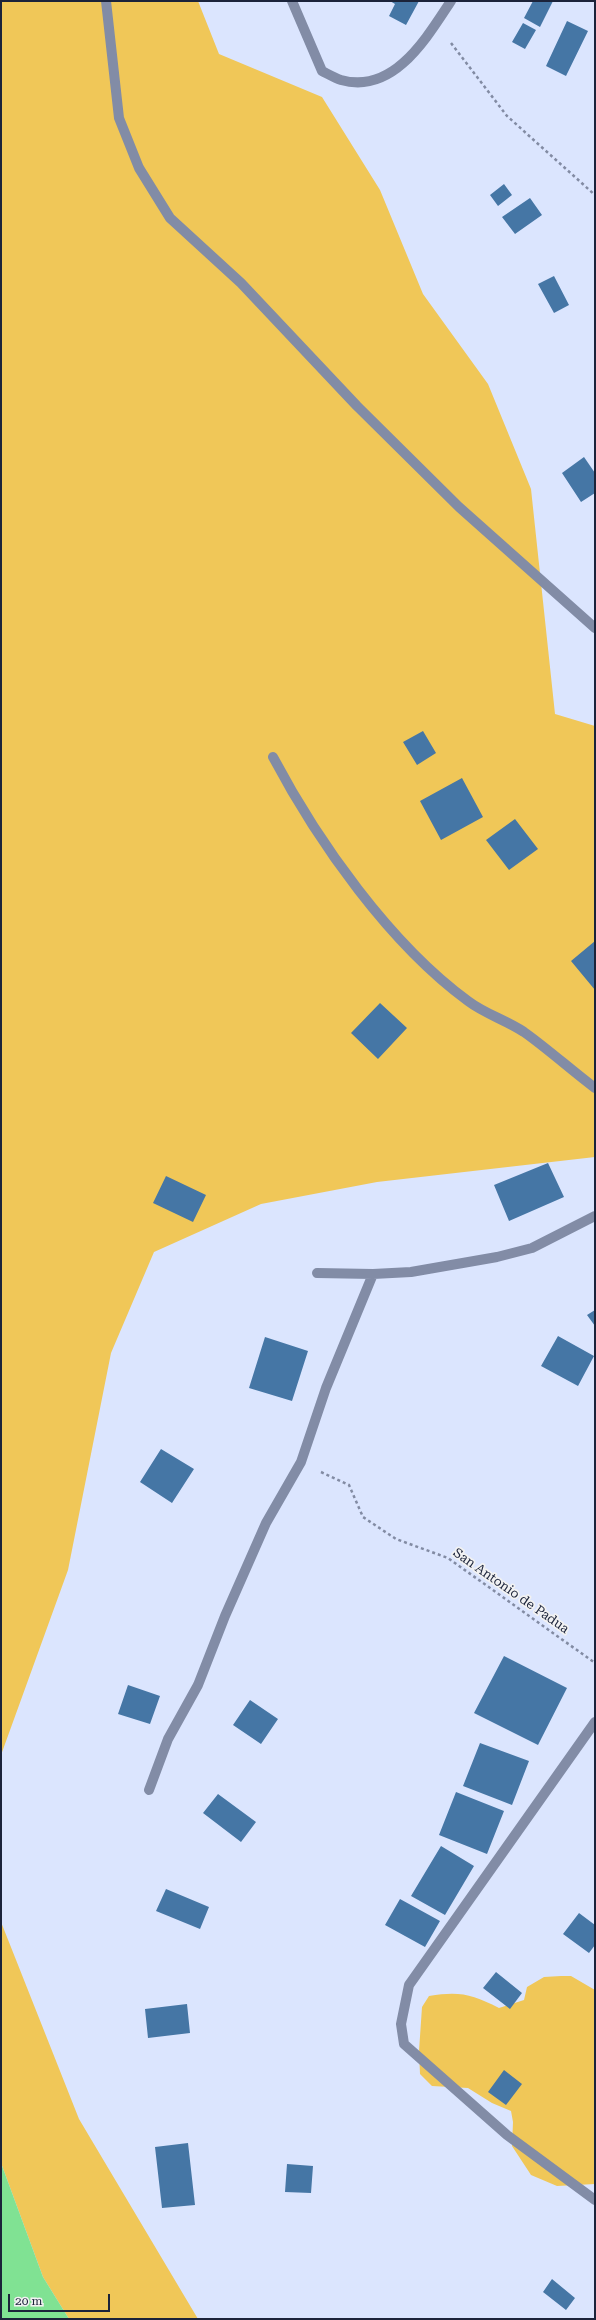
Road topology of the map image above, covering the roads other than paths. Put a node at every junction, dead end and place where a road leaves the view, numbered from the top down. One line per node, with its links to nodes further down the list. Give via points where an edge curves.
1 (106, 1): 4 (street, via 119,118 138,168 170,218 241,283 357,406 459,507)
2 (292, 1): 3 (street, via 322,71 342,80 366,81 393,72 415,51)
3 (451, 1)
4 (595, 628)
5 (273, 757): 6 (street, via 294,796 364,896 410,951 468,1002 523,1032)
6 (595, 1088)
7 (595, 1216): 9 (street, via 532,1248 497,1257 411,1272)
8 (317, 1273): 9 (street)
9 (373, 1274): 11 (street, via 326,1388 301,1462 266,1523 198,1685 168,1739)
10 (595, 1722): 12 (street, via 409,1985 401,2024 404,2044 507,2135)
11 (149, 1790)
12 (595, 2200)

